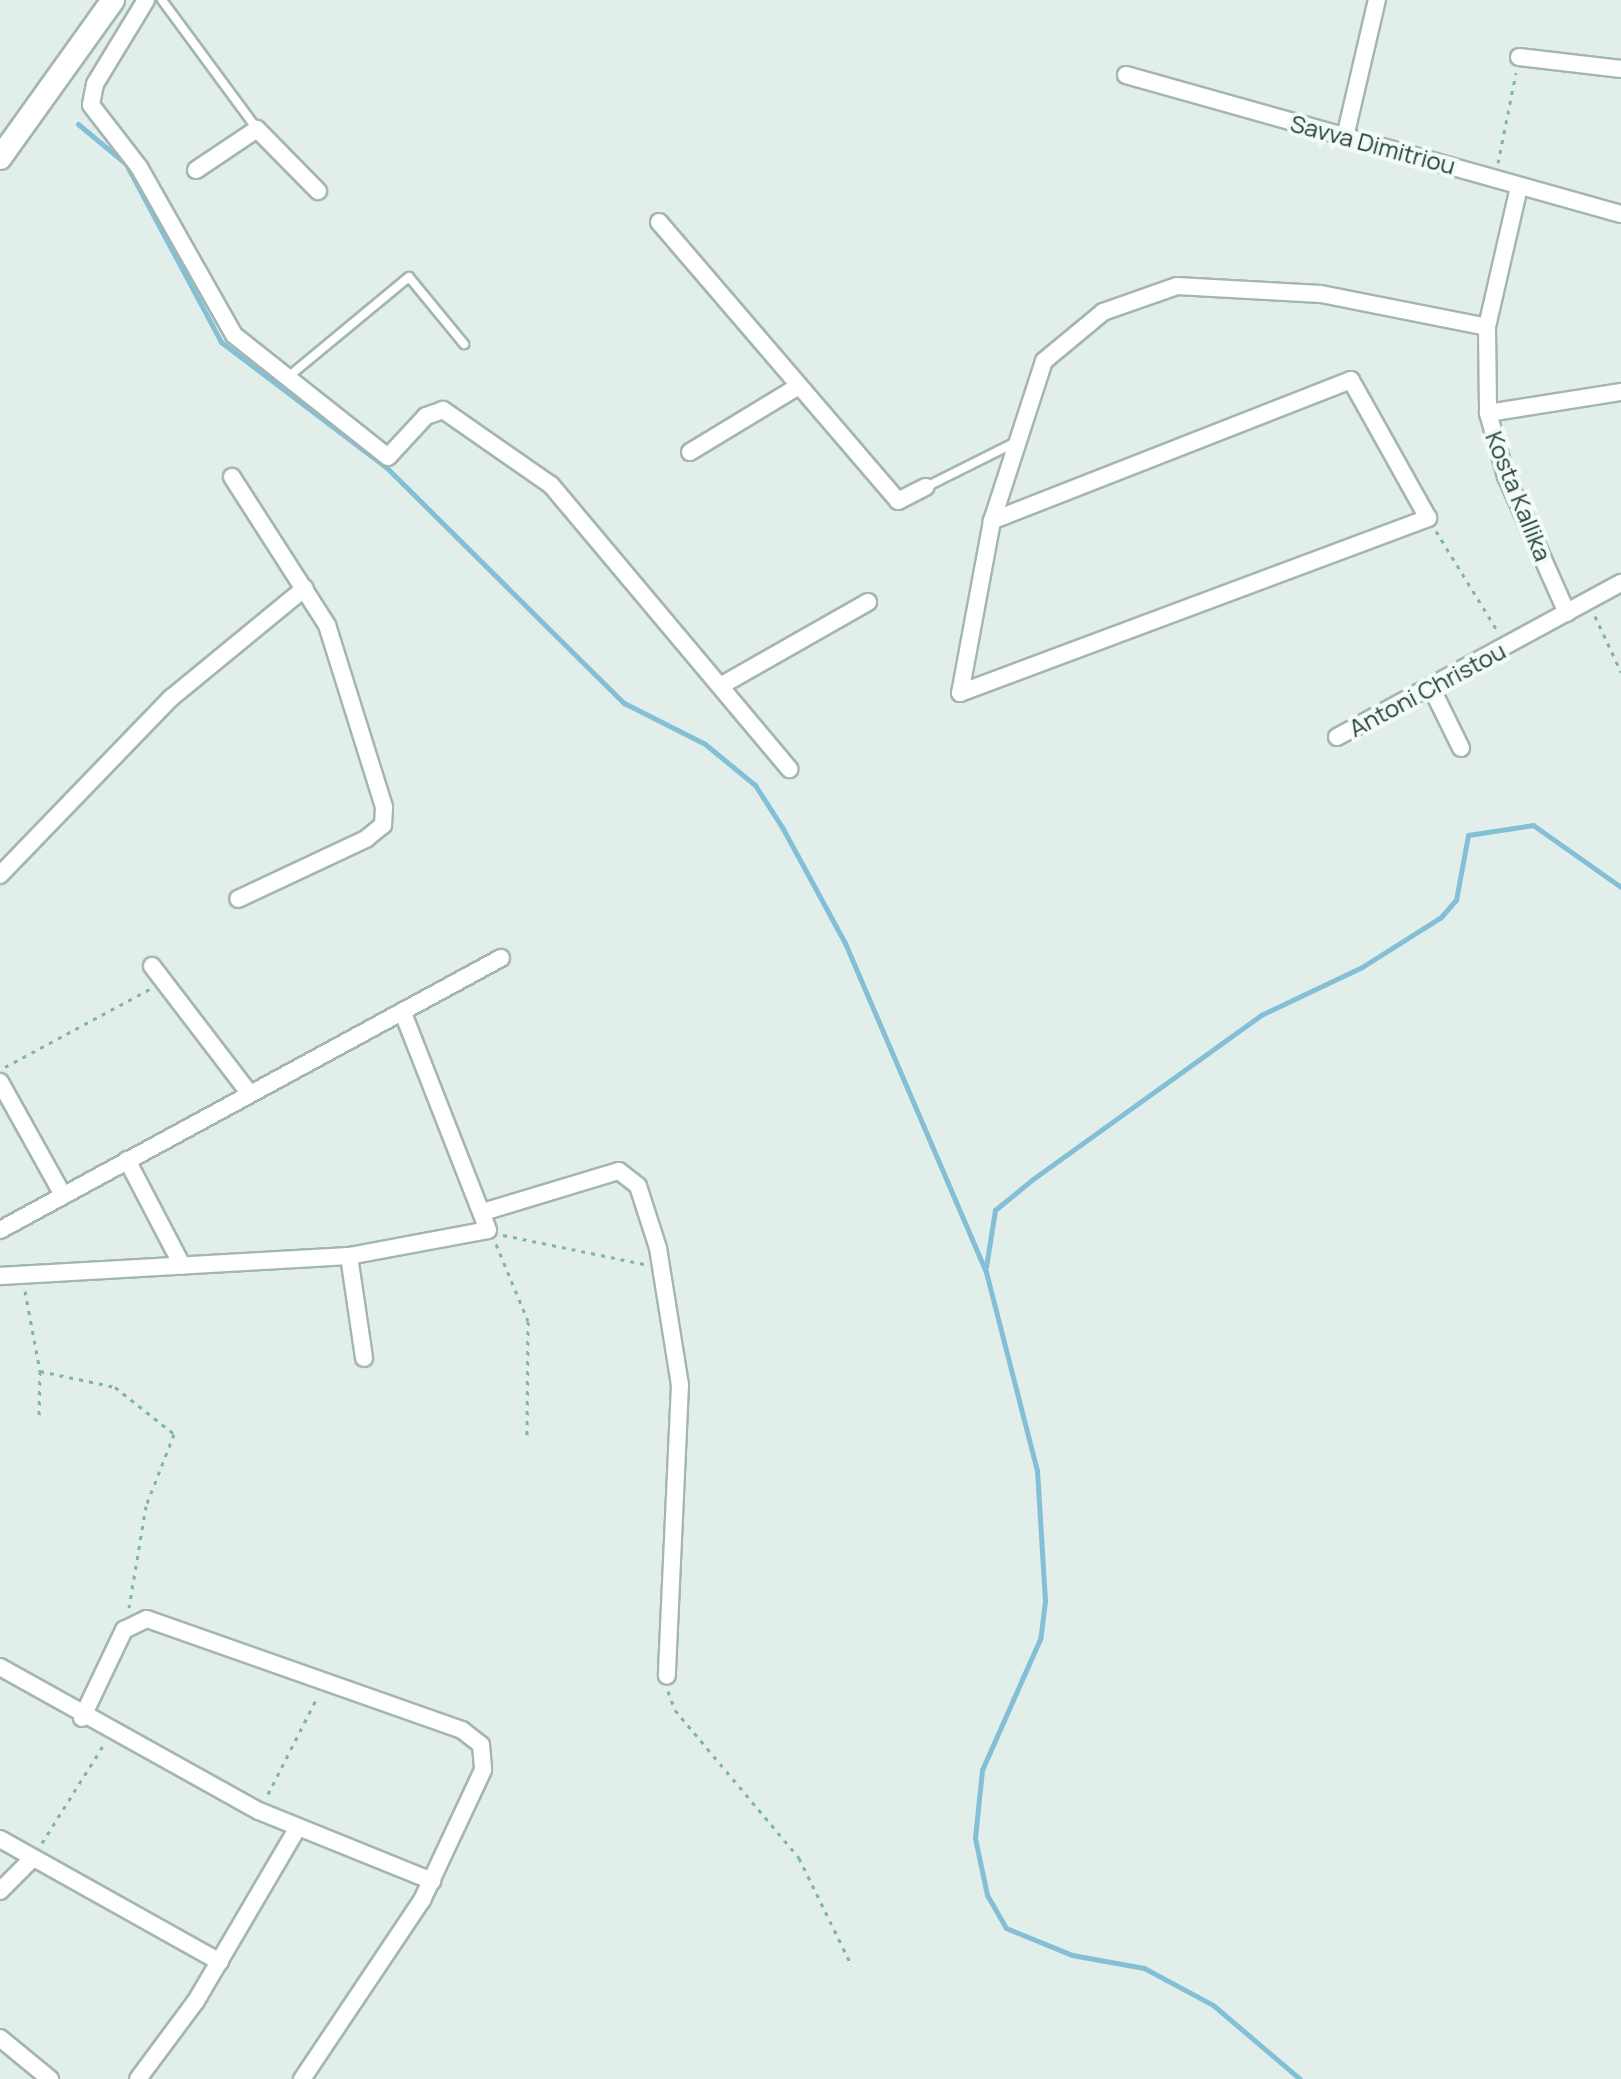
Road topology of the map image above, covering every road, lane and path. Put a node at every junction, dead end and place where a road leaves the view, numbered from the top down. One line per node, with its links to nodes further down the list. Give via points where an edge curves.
1 (113, 0): 10 (main road)
2 (146, 0): 19 (street, via 95,84 91,105 139,167 227,324)
3 (162, 0): 8 (lane)
4 (1377, 0): 9 (street)
5 (1519, 57): 6 (street); 12 (path)
6 (1621, 69)
7 (1126, 75): 9 (street, Savva Dimitriou)
8 (257, 129): 11 (street); 14 (street)
9 (1345, 137): 12 (street, Savva Dimitriou)
10 (0, 158)
11 (196, 170)
12 (1495, 179): 13 (street, Savva Dimitriou)
13 (1519, 187): 15 (street, Savva Dimitriou); 17 (street, Kosta Kallika)
14 (318, 191)
15 (1621, 214)
16 (659, 222): 20 (street)
17 (1487, 327): 22 (street, Kosta Kallika); 23 (street, via 1321,294 1177,286 1103,312 1044,361)
18 (464, 344): 19 (lane, via 409,277)
19 (288, 377): 36 (street, via 388,457 426,416 449,411 498,455 558,491)
20 (799, 386): 24 (street); 26 (street, via 898,501)
21 (1621, 392): 22 (street)
22 (1488, 413): 33 (street, Kosta Kallika, via 1506,476)
23 (1018, 441): 26 (lane); 28 (street)
24 (690, 452)
25 (232, 477): 30 (street)
26 (926, 487)
27 (1428, 518): 28 (street, via 1351,380); 28 (street, via 960,693); 34 (path)
28 (992, 521)
29 (1621, 583): 31 (street, Antoni Christou)
30 (305, 588): 41 (street, via 171,698); 42 (street, via 331,635 383,825 366,839)
31 (1588, 601): 33 (street, Antoni Christou); 35 (path)
32 (868, 602): 36 (street)
33 (1567, 613): 34 (street, Antoni Christou)
34 (1512, 643): 37 (street, Antoni Christou)
35 (1621, 672)
36 (722, 685): 40 (street)
37 (1431, 687): 38 (street, Antoni Christou); 39 (street)
38 (1337, 737)
39 (1461, 748)
40 (789, 769)
41 (0, 875)
42 (238, 899)
43 (501, 958): 46 (street)
44 (152, 966): 45 (street)
45 (164, 981): 47 (path); 49 (street)
46 (402, 1011): 49 (street); 52 (street)
47 (0, 1070)
48 (0, 1082): 51 (street)
49 (249, 1093): 50 (street)
50 (127, 1160): 51 (street); 56 (street)
51 (63, 1195): 53 (street)
52 (483, 1212): 54 (street); 57 (street, via 619,1171 638,1186)
53 (0, 1230)
54 (488, 1230): 55 (street); 57 (path, via 533,1246); 63 (path, via 528,1321)
55 (349, 1256): 56 (street); 60 (street)
56 (182, 1265): 58 (street)
57 (662, 1267): 66 (street, via 680,1385)
58 (22, 1275): 59 (street); 61 (path)
59 (0, 1276)
60 (364, 1358)
61 (40, 1371): 62 (path); 64 (path, via 115,1387 174,1434 146,1506)
62 (39, 1419)
63 (527, 1440)
64 (130, 1624): 67 (street, via 174,1624); 68 (street)
65 (0, 1667): 68 (street)
66 (667, 1676): 77 (path, via 675,1710 799,1858)
67 (326, 1680): 70 (path); 74 (street, via 462,1730 481,1745 483,1770)
68 (82, 1718): 69 (street)
69 (110, 1734): 70 (street); 73 (path)
70 (259, 1811): 71 (street)
71 (297, 1829): 74 (street); 76 (street)
72 (0, 1839): 73 (street)
73 (31, 1860): 75 (street); 76 (street)
74 (432, 1881): 81 (street, via 379,1974)
75 (0, 1891)
76 (220, 1962): 80 (street)
77 (852, 1966)
78 (0, 2038): 79 (street)
79 (50, 2079)
80 (138, 2079)
81 (302, 2079)

